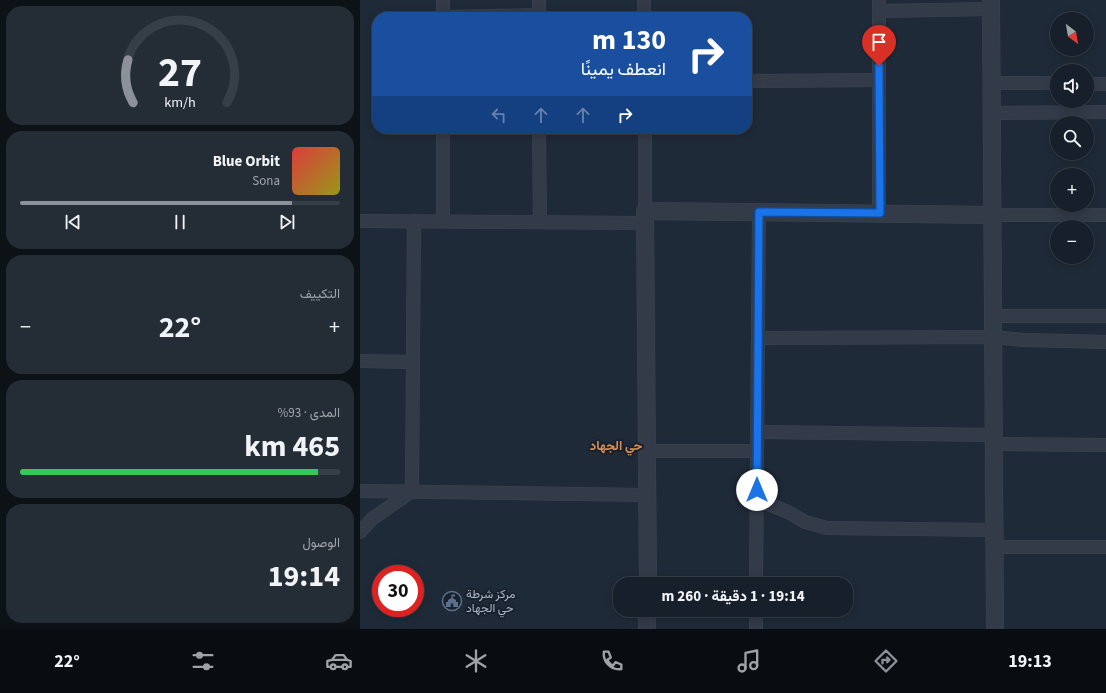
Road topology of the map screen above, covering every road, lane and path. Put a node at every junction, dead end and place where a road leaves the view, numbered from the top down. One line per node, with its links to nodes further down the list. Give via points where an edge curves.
1 (443, 0): 6 (street)
2 (539, 0): 7 (street)
3 (644, 0): 8 (street)
4 (991, 4): 5 (street); 11 (street)
5 (879, 5): 9 (street)
6 (443, 12)
7 (539, 12)
8 (644, 12)
9 (879, 80): 10 (street); 21 (street)
10 (752, 81)
11 (991, 83): 12 (street); 16 (street)
12 (1050, 84)
13 (1094, 84): 14 (street)
14 (1106, 84)
15 (1106, 112): 16 (street)
16 (992, 113): 22 (street)
17 (443, 134): 27 (street)
18 (539, 134): 28 (street)
19 (645, 134): 24 (street)
20 (759, 212): 21 (street); 24 (street); 32 (street)
21 (880, 213): 22 (street)
22 (992, 215): 23 (street); 29 (street)
23 (1106, 215)
24 (645, 217): 28 (street); 39 (street)
25 (360, 221): 26 (street)
26 (414, 221): 27 (street); 35 (street)
27 (443, 221): 28 (street)
28 (540, 222)
29 (993, 316): 30 (street); 31 (street)
30 (1106, 316)
31 (993, 337): 32 (street); 33 (street, via 1007,340); 37 (street)
32 (758, 338): 36 (street)
33 (1106, 342)
34 (360, 361): 35 (street)
35 (413, 362): 42 (street)
36 (757, 432): 37 (street); 40 (street)
37 (993, 440): 38 (street); 46 (street)
38 (1106, 445)
39 (647, 451): 40 (street); 43 (street)
40 (757, 451): 44 (street)
41 (360, 491): 42 (street)
42 (412, 491): 43 (street); 45 (street, via 372,519)
43 (647, 495): 48 (street)
44 (757, 502): 46 (street, via 771,505 805,522 827,528); 49 (street)
45 (360, 532)
46 (994, 539): 47 (street); 54 (street)
47 (1106, 547)
48 (648, 577)
49 (756, 577)
50 (648, 617): 52 (street)
51 (756, 617): 53 (street)
52 (647, 629)
53 (756, 629)
54 (994, 629)

